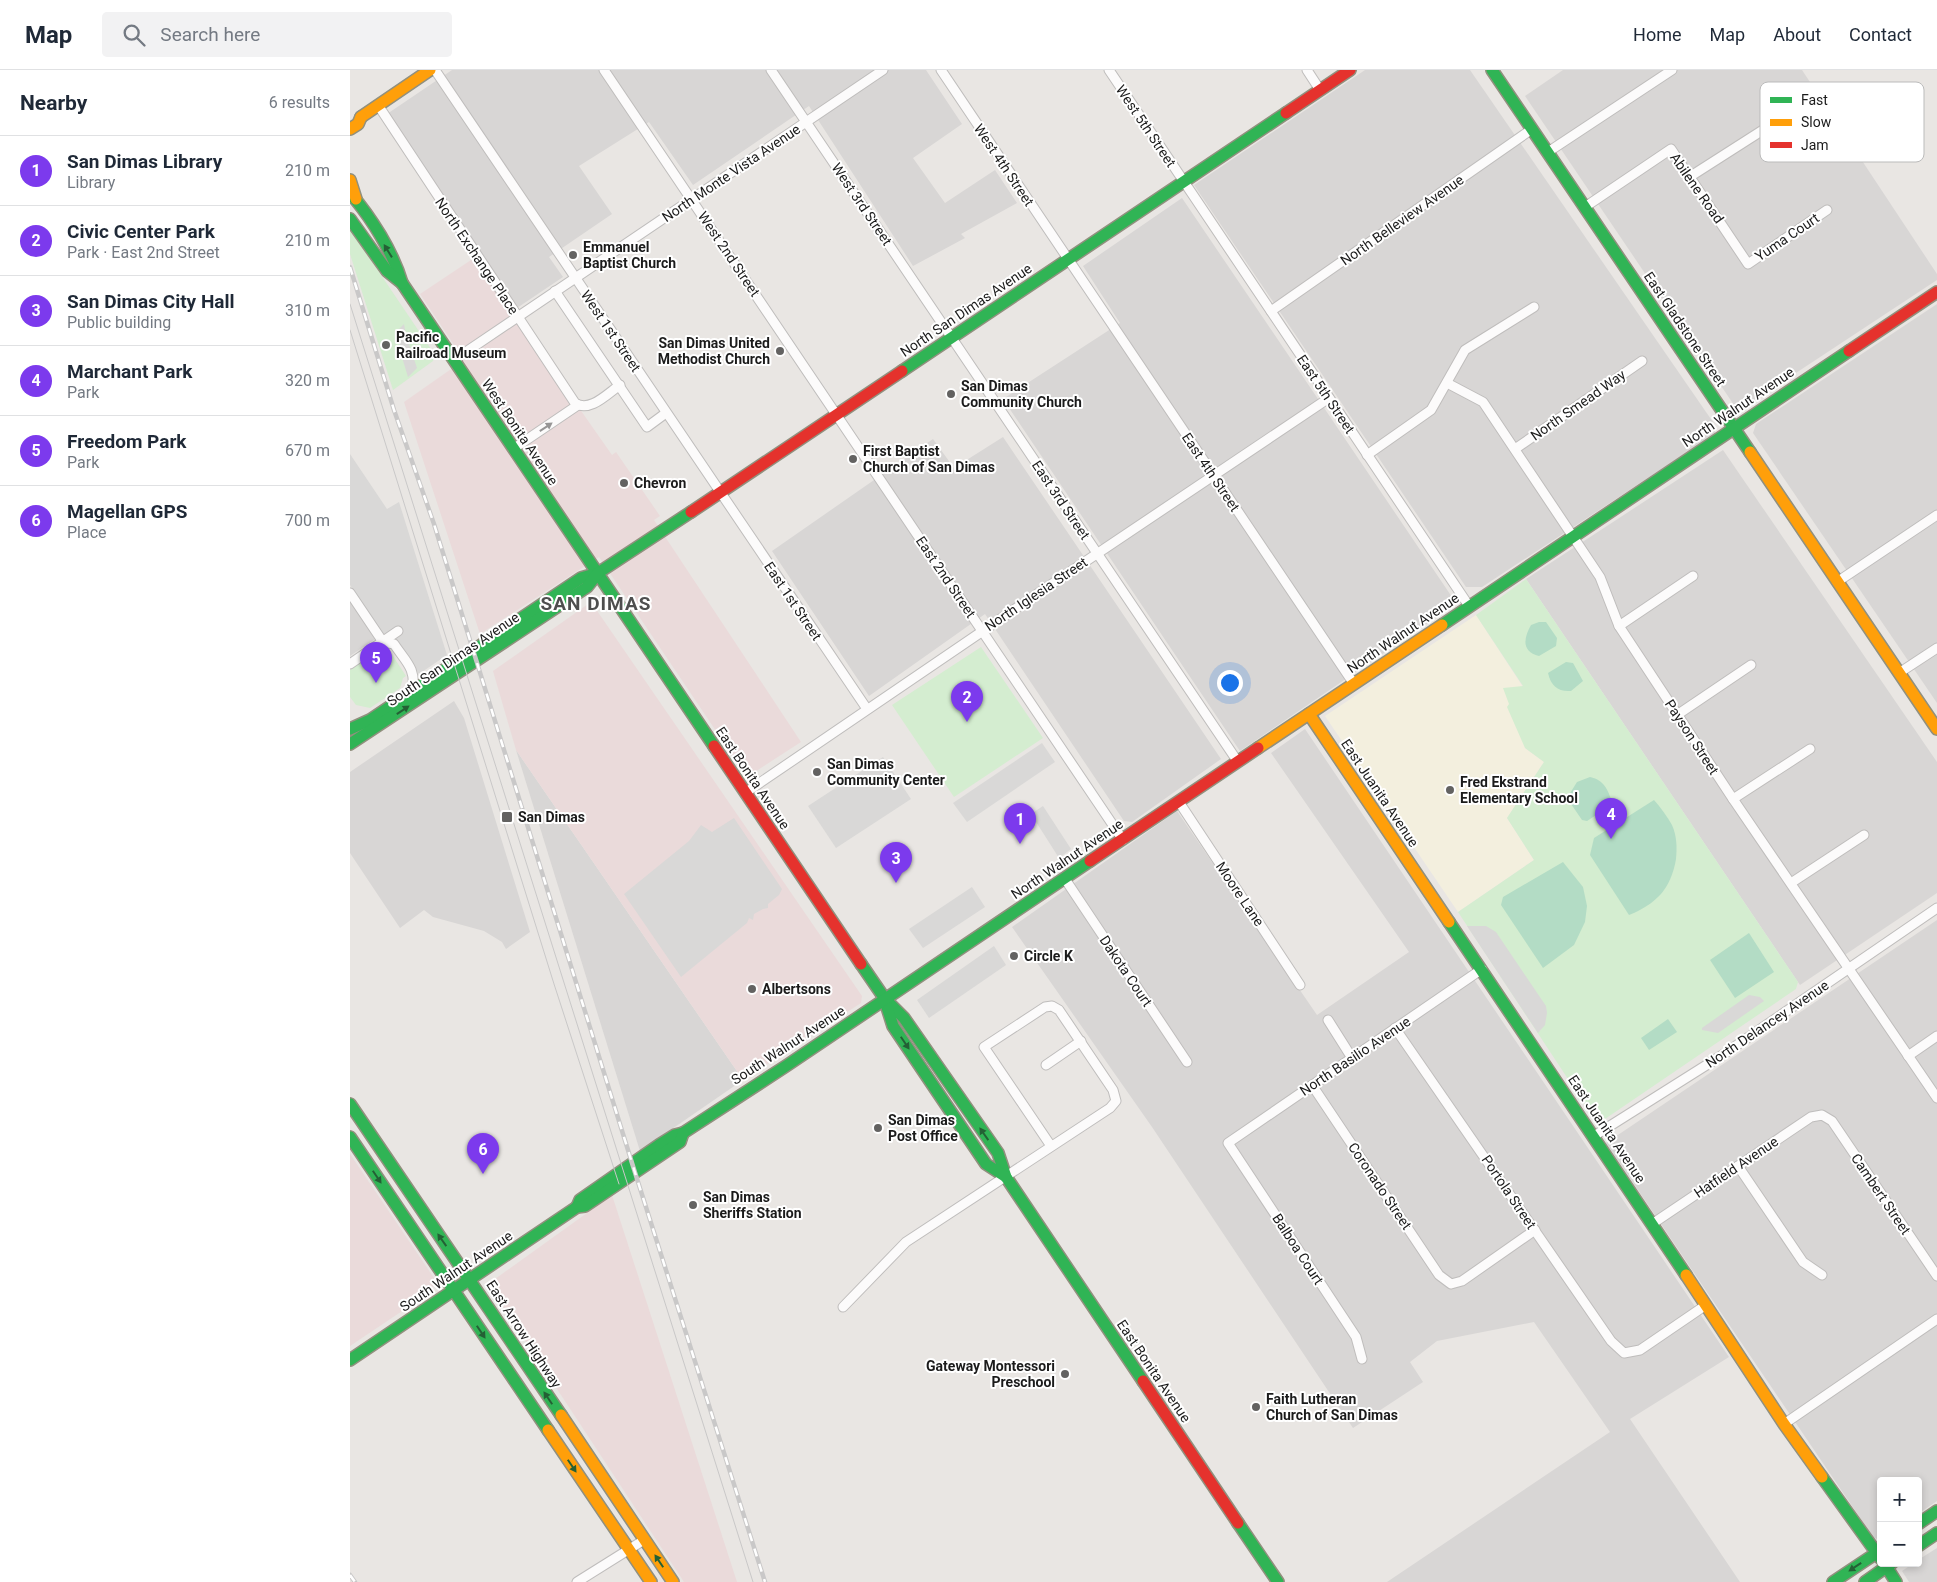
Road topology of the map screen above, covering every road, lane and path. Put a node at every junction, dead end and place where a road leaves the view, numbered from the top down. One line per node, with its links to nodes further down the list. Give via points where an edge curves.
1 (430, 70): 13 (main road)
2 (436, 70): 30 (street, West 1st Street)
3 (604, 70): 24 (street, West 2nd Street)
4 (771, 70): 15 (street, West 3rd Street)
5 (883, 70): 15 (street, North Monte Vista Avenue)
6 (941, 70): 28 (street, West 4th Street)
7 (1109, 70): 22 (street, West 5th Street)
8 (1307, 70): 12 (street)
9 (1350, 70): 12 (main road, North San Dimas Avenue)
10 (1492, 70): 17 (main road, East Gladstone Street)
11 (1672, 70): 19 (street)
12 (1320, 90): 22 (main road, North San Dimas Avenue)
13 (378, 105): 14 (main road); 36 (street, North Exchange Place)
14 (355, 118): 16 (main road, via 358,124)
15 (806, 122): 24 (street, North Monte Vista Avenue); 37 (street, West 3rd Street)
16 (350, 129)
17 (1532, 129): 19 (main road, East Gladstone Street); 35 (street, North Belleview Avenue)
18 (1760, 132): 20 (street)
19 (1548, 152): 25 (main road, East Gladstone Street)
20 (1691, 176): 25 (street, Abilene Road, via 1671,148); 29 (street, Abilene Road)
21 (350, 180): 23 (main road, West Bonita Avenue)
22 (1184, 181): 28 (main road, North San Dimas Avenue); 35 (street, East 5th Street)
23 (354, 197): 31 (main road, West Bonita Avenue, one-way to 23, via 397,265)
24 (692, 200): 30 (street, North Monte Vista Avenue); 45 (street, West 2nd Street)
25 (1585, 207): 46 (main road, East Gladstone Street)
26 (1827, 210): 29 (street, Yuma Court)
27 (350, 218): 31 (main road, West Bonita Avenue, via 388,271)
28 (1069, 259): 37 (main road, North San Dimas Avenue); 50 (street, East 4th Street)
29 (1748, 264)
30 (575, 278): 32 (street, North Monte Vista Avenue); 44 (street, West 1st Street)
31 (402, 283): 38 (main road, West Bonita Avenue)
32 (555, 291): 36 (street, North Monte Vista Avenue); 41 (street)
33 (1937, 292): 46 (main road, North Walnut Avenue)
34 (1534, 307): 40 (street, via 1465,350)
35 (1271, 311): 42 (street, East 5th Street)
36 (518, 316): 38 (street, North Monte Vista Avenue); 43 (street, North Exchange Place)
37 (952, 338): 45 (main road, North San Dimas Avenue); 54 (street, East 3rd Street)
38 (454, 360): 47 (main road, West Bonita Avenue)
39 (1642, 361): 48 (street, North Smead Way)
40 (1447, 383): 48 (street, Payson Street, via 1483,402); 49 (street, via 1431,410)
41 (620, 385): 43 (street, via 591,405); 44 (street, via 647,427)
42 (1329, 398): 49 (street, East 5th Street); 50 (street, North Iglesia Street)
43 (578, 405): 47 (street, one-way to 43)
44 (666, 413): 51 (street, West 1st Street)
45 (836, 414): 51 (main road, North San Dimas Avenue); 62 (street, East 2nd Street)
46 (1733, 428): 53 (main road, North Walnut Avenue); 57 (main road, East Gladstone Street)
47 (513, 449): 55 (main road, West Bonita Avenue)
48 (1515, 449): 53 (street, Payson Street)
49 (1367, 455): 59 (street, East 5th Street)
50 (1213, 475): 54 (street, North Iglesia Street); 68 (street, East 4th Street)
51 (720, 492): 55 (main road, North San Dimas Avenue); 70 (street, East 1st Street)
52 (1937, 515): 57 (street)
53 (1574, 536): 59 (main road, North Walnut Avenue); 60 (street, Payson Street, via 1600,577)
54 (1097, 553): 62 (street, North Iglesia Street); 78 (street, East 3rd Street)
55 (598, 573): 69 (main road, South San Dimas Avenue, via 581,578); 75 (main road, South San Dimas Avenue, one-way to 55, via 587,587); 79 (main road, East Bonita Avenue)
56 (1694, 576): 60 (street)
57 (1837, 582): 67 (main road, East Gladstone Street)
58 (350, 593): 63 (street)
59 (1469, 606): 68 (main road, North Walnut Avenue)
60 (1619, 626): 72 (street, Payson Street)
61 (398, 631): 63 (street)
62 (982, 631): 70 (street, North Iglesia Street); 83 (street, East 2nd Street)
63 (383, 642): 65 (street); 69 (street, via 394,644 413,672)
64 (1937, 648): 67 (street)
65 (350, 664)
66 (1751, 665): 72 (street)
67 (1899, 673): 74 (main road, East Gladstone Street)
68 (1354, 684): 71 (main road, North Walnut Avenue)
69 (413, 690): 73 (main road, South San Dimas Avenue, via 370,720)
70 (867, 709): 79 (street, North Iglesia Street)
71 (1309, 714): 78 (main road, North Walnut Avenue); 88 (main road, East Juanita Avenue)
72 (1677, 715): 80 (street, Payson Street)
73 (352, 725): 75 (street)
74 (1937, 729)
75 (362, 737): 76 (main road, South San Dimas Avenue)
76 (350, 744)
77 (1810, 749): 80 (street)
78 (1238, 762): 81 (main road, North Walnut Avenue)
79 (745, 792): 90 (main road, East Bonita Avenue)
80 (1733, 800): 85 (street, Payson Street)
81 (1179, 802): 83 (main road, North Walnut Avenue); 89 (street, Moore Lane)
82 (1864, 835): 85 (street)
83 (1123, 840): 84 (main road, North Walnut Avenue)
84 (1065, 879): 90 (main road, North Walnut Avenue); 97 (street, Dakota Court)
85 (1791, 883): 87 (street, Payson Street)
86 (1937, 908): 87 (street, North Delancey Avenue)
87 (1848, 968): 95 (street, Payson Street); 103 (street, North Delancey Avenue, via 1724,1054)
88 (1482, 969): 92 (street, North Basilio Avenue); 103 (main road, East Juanita Avenue)
89 (1300, 985)
90 (885, 999): 108 (main road, East Bonita Avenue, one-way to 90, via 998,1154 904,1018); 108 (main road, East Bonita Avenue, one-way to 108, via 893,1026 986,1164); 113 (main road, South Walnut Avenue, via 684,1133 680,1142)
91 (1328, 1020): 96 (street)
92 (1395, 1028): 96 (street, North Basilio Avenue); 110 (street, Portola Street)
93 (1937, 1036): 95 (street)
94 (1080, 1041): 98 (street); 106 (street, via 1113,1090 1116,1101); 106 (street, via 1059,1010 1052,1006 1044,1007 984,1047)
95 (1908, 1056): 100 (street, Payson Street)
96 (1352, 1058): 99 (street, North Basilio Avenue)
97 (1187, 1062)
98 (1046, 1065)
99 (1312, 1085): 105 (street, North Basilio Avenue); 110 (street, Coronado Street, via 1439,1275 1451,1284 1462,1281)
100 (1937, 1098)
101 (350, 1104): 113 (main road, East Arrow Highway, one-way to 101)
102 (1822, 1115): 107 (street, Hatfield Avenue, via 1811,1117); 112 (street, Cambert Street, via 1832,1121)
103 (1594, 1136): 109 (main road, East Juanita Avenue)
104 (350, 1137): 114 (main road, one-way to 114)
105 (1228, 1143): 118 (street, Balboa Court, via 1356,1337)
106 (1051, 1146): 108 (street)
107 (1738, 1166): 109 (street, Hatfield Avenue); 111 (street, via 1803,1262)
108 (1006, 1177): 116 (street, via 906,1242); 134 (main road, East Bonita Avenue)
109 (1652, 1224): 115 (main road, East Juanita Avenue)
110 (1535, 1230): 115 (street, Portola Street, via 1611,1341 1624,1353 1640,1350)
111 (1822, 1274)
112 (1937, 1276)
113 (470, 1280): 114 (main road, South Walnut Avenue); 124 (main road, East Arrow Highway, one-way to 113)
114 (454, 1291): 119 (main road, South Walnut Avenue); 126 (main road, one-way to 126)
115 (1706, 1305): 120 (main road, East Juanita Avenue)
116 (843, 1307)
117 (1937, 1320): 120 (street)
118 (1362, 1359)
119 (350, 1360)
120 (1784, 1424): 127 (main road, East Juanita Avenue)
121 (1937, 1511): 122 (main road)
122 (1921, 1522)
123 (1937, 1533): 125 (main road)
124 (644, 1540): 126 (street); 133 (main road, East Arrow Highway, one-way to 124)
125 (1922, 1543)
126 (629, 1550): 131 (street); 132 (main road)
127 (1877, 1551)
128 (1877, 1562): 135 (main road, one-way to 135)
129 (1877, 1567): 136 (main road)
130 (1888, 1567): 137 (main road, East Juanita Avenue)
131 (577, 1582)
132 (650, 1582)
133 (673, 1582)
134 (1278, 1582)
135 (1833, 1582)
136 (1865, 1582)
137 (1896, 1582)

